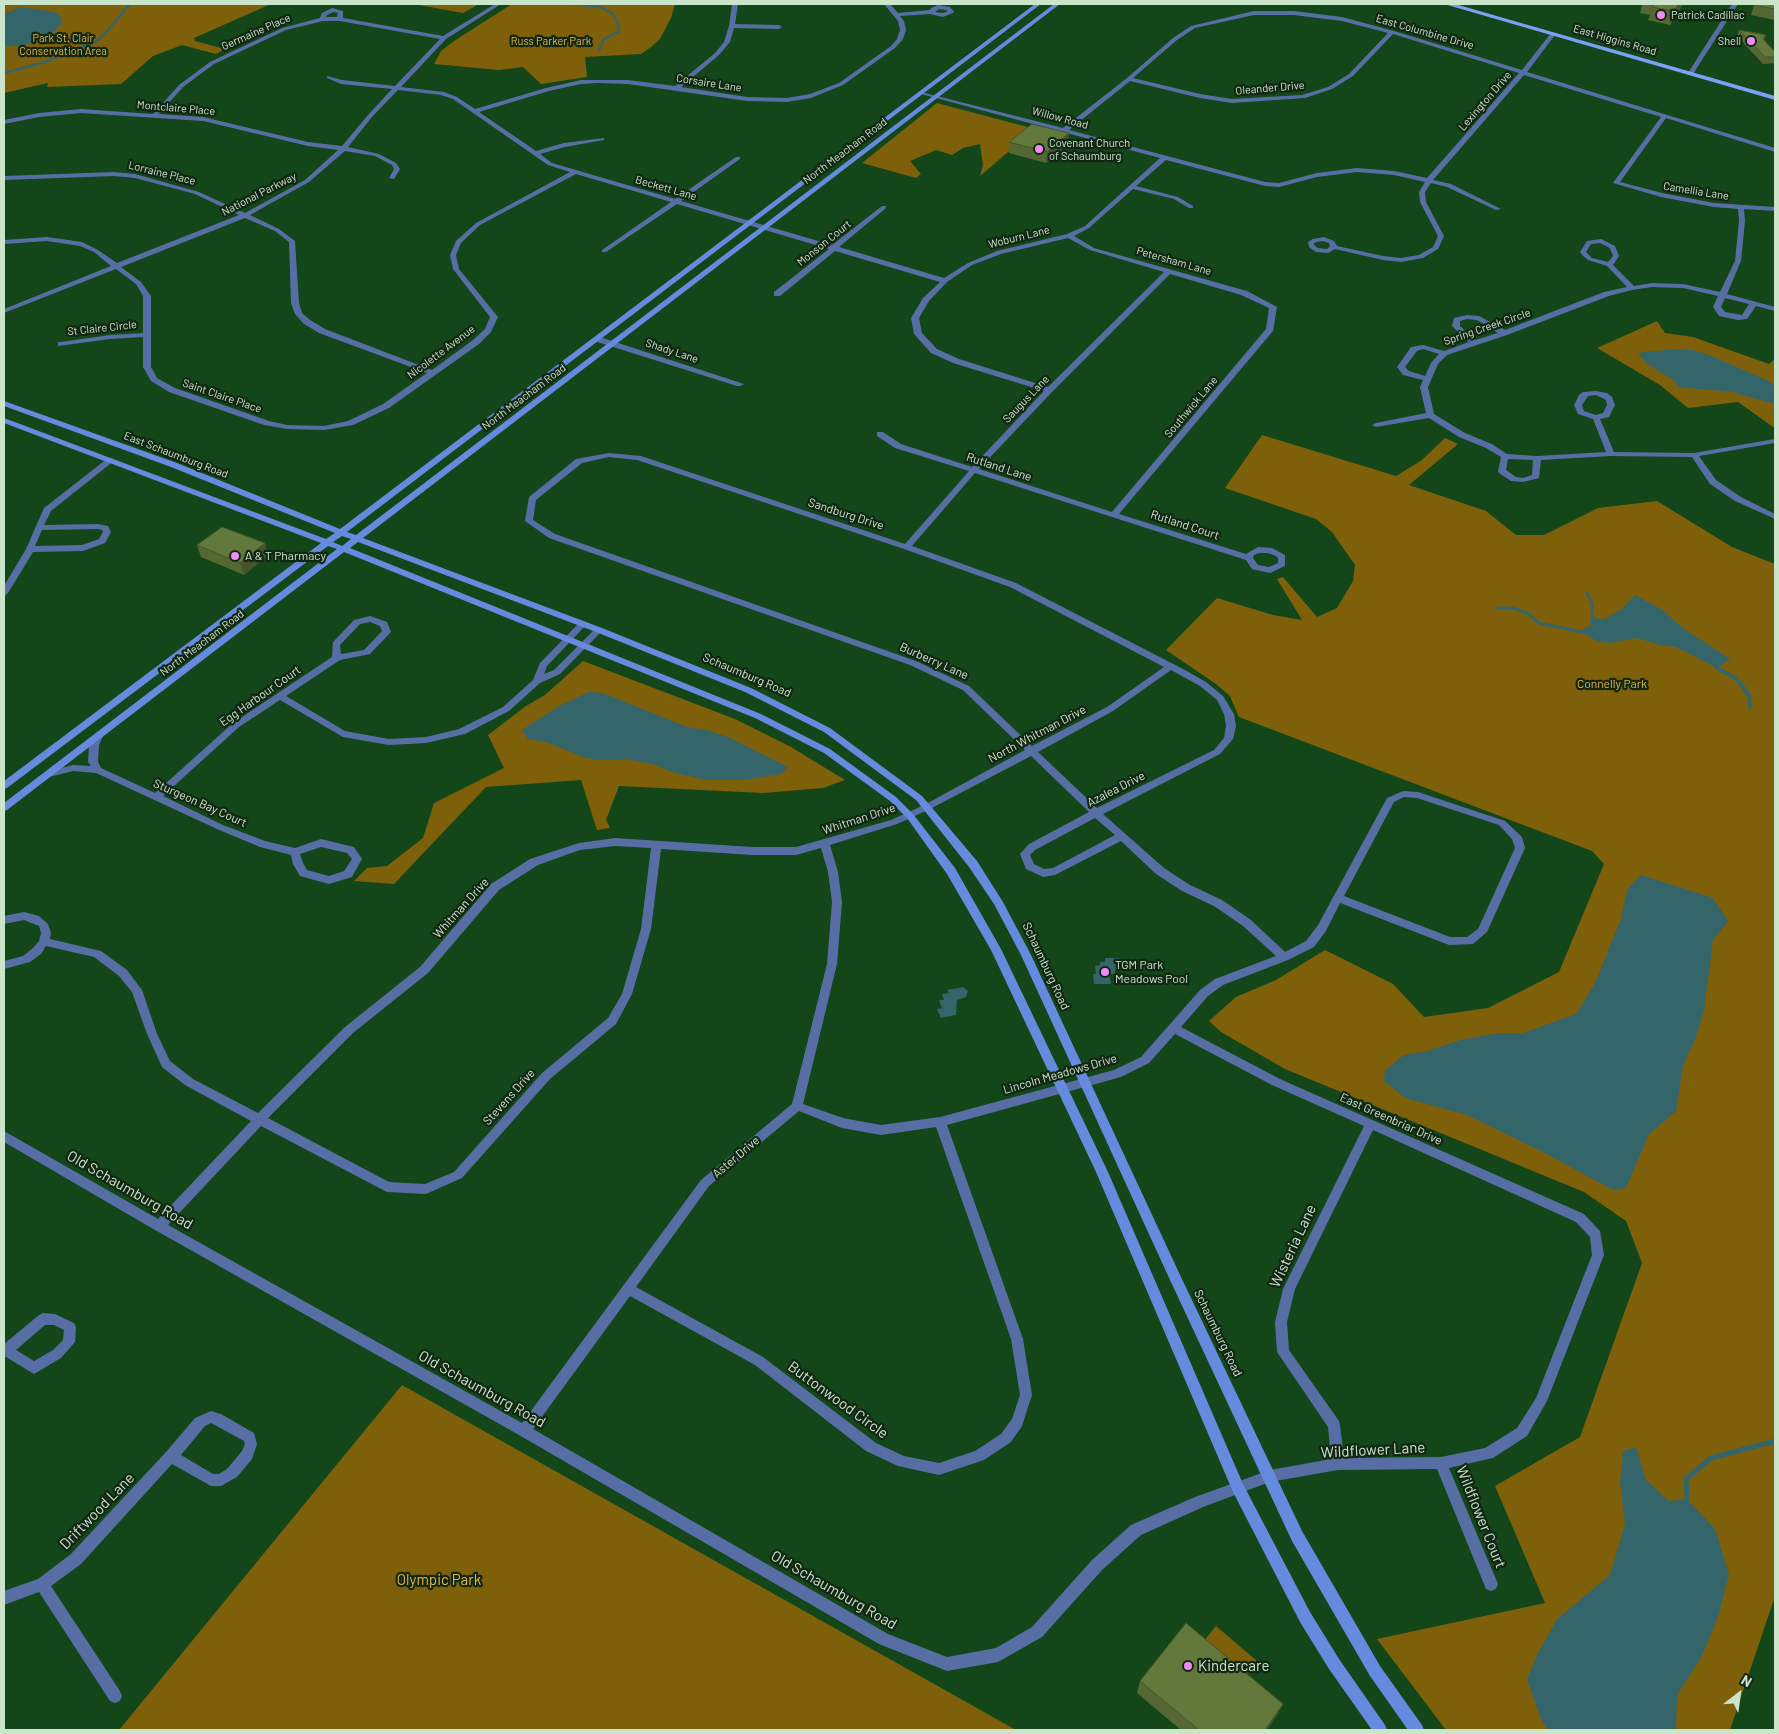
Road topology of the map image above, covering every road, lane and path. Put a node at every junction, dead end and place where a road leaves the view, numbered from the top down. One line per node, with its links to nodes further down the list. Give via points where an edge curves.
1 (498, 4): 15 (street, National Parkway)
2 (735, 4): 11 (street)
3 (887, 4): 10 (street)
4 (1038, 4): 27 (main road, North Meacham Road)
5 (1057, 4): 28 (main road, North Meacham Road)
6 (1448, 4): 14 (main road, East Higgins Road)
7 (1476, 4): 16 (main road, East Higgins Road)
8 (1735, 4): 19 (street)
9 (931, 12): 10 (street)
10 (897, 15): 25 (street, Corsaire Lane, via 903,30 894,48 824,92 770,101)
11 (732, 26): 12 (street); 25 (street, via 727,42 717,54)
12 (779, 27)
13 (1392, 32): 20 (street, East Columbine Drive); 23 (street, East Columbine Drive, via 1342,19 1252,10 1194,27); 23 (street, Oleander Drive, via 1351,75 1330,88 1303,97 1232,101)
14 (1553, 34): 19 (main road, East Higgins Road); 20 (street, Lexington Drive)
15 (444, 38): 24 (street, National Parkway); 31 (street, Germaine Place, via 340,19 323,19 284,29 212,63 181,86)
16 (1642, 51)
17 (1687, 64): 19 (main road, East Higgins Road)
18 (1704, 68): 19 (main road, East Higgins Road)
19 (1693, 70): 29 (main road, East Higgins Road)
20 (1524, 71): 32 (street, East Columbine Drive); 44 (street, Lexington Drive)
21 (1729, 76): 26 (main road)
22 (329, 77): 24 (street, Beckett Lane, via 342,82)
23 (1128, 79): 34 (street, East Columbine Drive)
24 (397, 87): 30 (street, Beckett Lane, via 442,93); 36 (street, National Parkway)
25 (676, 88): 30 (street, Corsaire Lane, via 628,82 581,82 548,88)
26 (1775, 89)
27 (923, 93): 28 (street, Willow Road); 53 (main road, North Meacham Road)
28 (936, 96): 34 (street, Willow Road); 54 (main road, North Meacham Road)
29 (1775, 98)
30 (474, 111): 38 (street, Beckett Lane)
31 (155, 115): 33 (street, Montclaire Place, via 59,112); 36 (street, Montclaire Place, via 203,118 308,144)
32 (1665, 115): 37 (street, East Columbine Drive); 49 (street, Camellia Lane, via 1616,183 1661,195)
33 (4, 122)
34 (1065, 130): 39 (street, Willow Road)
35 (602, 139): 38 (street)
36 (344, 148): 43 (street, Montclaire Place, via 377,155 394,164 397,169); 52 (street, National Parkway, via 307,181)
37 (1775, 150)
38 (534, 154): 41 (street, Beckett Lane, via 550,164)
39 (1165, 157): 44 (street, Willow Road, via 1265,184 1279,185 1317,175 1357,170); 45 (street, Woburn Lane)
40 (738, 158): 46 (street)
41 (575, 172): 46 (street, Beckett Lane); 78 (street, Nicolette Avenue, via 478,224 458,242 453,255 456,269 494,317 488,330 476,342)
42 (4, 178): 52 (street, Lorraine Place, via 87,174 135,176 197,193)
43 (392, 178)
44 (1430, 179): 51 (street, via 1463,190); 57 (street, via 1422,192 1423,202 1441,236 1436,248 1421,257 1400,260)
45 (1131, 187): 47 (street, via 1176,198); 55 (street, Woburn Lane, via 1087,227)
46 (676, 201): 53 (street, Beckett Lane); 59 (street)
47 (1191, 207)
48 (884, 208): 58 (street, Monson Court)
49 (1741, 208): 50 (street, Camellia Lane); 66 (street, via 1738,261)
50 (1775, 208)
51 (1498, 209)
52 (245, 214): 61 (street, National Parkway); 78 (street, Lorraine Place, via 292,241 296,303 299,314 308,322 322,331)
53 (750, 223): 54 (street, Beckett Lane); 73 (main road, North Meacham Road)
54 (763, 227): 58 (street, Beckett Lane); 76 (main road, North Meacham Road)
55 (1069, 236): 62 (street, Petersham Lane, via 1092,249); 63 (street, Woburn Lane, via 998,252 970,264)
56 (4, 242): 61 (street, Saint Claire Place, via 47,239 82,244)
57 (1334, 247)
58 (833, 248): 63 (street, Beckett Lane); 65 (street, Monson Court)
59 (604, 251)
60 (1609, 264): 60 (street, via 1616,256 1613,247 1601,241 1589,242 1583,252 1585,255); 64 (street)
61 (117, 266): 70 (street, National Parkway); 71 (street, Saint Claire Place, via 139,283 147,296)
62 (1168, 272): 68 (street, Petersham Lane, via 1244,293); 81 (street, Saugus Lane)
63 (945, 281): 81 (street, Woburn Lane, via 926,300 915,318 918,334 934,351)
64 (1632, 288): 66 (street, Spring Creek Circle, via 1683,286); 72 (street, Spring Creek Circle, via 1607,294)
65 (777, 294)
66 (1723, 295): 67 (street, Spring Creek Circle); 67 (street, via 1717,306 1722,314 1744,316)
67 (1754, 303): 69 (street, Spring Creek Circle)
68 (1273, 308): 96 (street, Southwick Lane, via 1270,329)
69 (1775, 309)
70 (4, 311)
71 (146, 334): 75 (street, St Claire Circle); 87 (street, Saint Claire Place, via 147,367 154,378 172,390 267,423)
72 (1504, 334): 74 (street, Spring Creek Circle); 74 (street, via 1479,318 1457,320 1456,326)
73 (598, 339): 76 (street, Shady Lane); 100 (main road, North Meacham Road)
74 (1474, 343): 77 (street, Spring Creek Circle)
75 (61, 344)
76 (612, 344): 80 (street, Shady Lane); 101 (main road, North Meacham Road)
77 (1444, 353): 79 (street, Spring Creek Circle); 79 (street, via 1423,347 1414,349 1401,367 1406,373)
78 (434, 372): 87 (street, Nicolette Avenue, via 386,406 350,423)
79 (1427, 379): 83 (street, via 1424,387)
80 (740, 384)
81 (1049, 390): 95 (street, Saugus Lane)
82 (4, 403): 100 (main road, East Schaumburg Road, via 174,465)
83 (1430, 415): 86 (street); 92 (street)
84 (1596, 418): 90 (street)
85 (4, 420): 94 (main road)
86 (1376, 425)
87 (324, 428)
88 (880, 434): 95 (street, Rutland Lane, via 898,446)
89 (1775, 440): 91 (street)
90 (1611, 454): 91 (street); 93 (street)
91 (1694, 454): 97 (street, via 1713,482 1738,499)
92 (1505, 456): 93 (street); 93 (street, via 1502,471 1514,479 1523,480 1536,476)
93 (1536, 458)
94 (111, 460): 99 (street, via 47,510); 102 (main road)
95 (973, 471): 96 (street, Rutland Lane); 103 (street, Saugus Lane)
96 (1114, 515): 106 (street, Rutland Court)
97 (1775, 517)
98 (528, 521): 103 (street, Sandburg Drive, via 532,499 579,461 609,455 638,458); 117 (street, Burberry Lane, via 552,536 913,664 966,688)
99 (39, 528): 104 (street); 104 (street, via 98,526 107,532 102,541 83,548)
100 (340, 532): 101 (main road, Schaumburg Road); 102 (main road, North Meacham Road)
101 (358, 539): 105 (main road, North Meacham Road); 108 (main road, Schaumburg Road)
102 (326, 542): 105 (main road); 120 (main road, North Meacham Road)
103 (907, 547): 113 (street, Sandburg Drive, via 1013,585)
104 (30, 549): 107 (street)
105 (344, 549): 110 (main road); 116 (main road, North Meacham Road)
106 (1249, 558)
107 (4, 593)
108 (582, 624): 109 (main road, Schaumburg Road); 110 (street)
109 (599, 630): 111 (street); 122 (main road, Schaumburg Road, via 748,690 798,714 855,749)
110 (567, 640): 111 (main road); 114 (street, via 543,665)
111 (583, 646): 114 (street, via 557,672); 125 (main road, via 792,732 856,771)
112 (338, 658): 112 (street, Egg Harbour Court, via 336,644 357,622 370,619 384,624 386,632 367,652); 115 (street, Egg Harbour Court)
113 (1171, 666): 117 (street, North Whitman Drive, via 1110,709); 124 (street, Azalea Drive, via 1220,698 1229,714 1228,739 1217,752)
114 (537, 681): 115 (street, via 506,708 462,732 426,740 389,742 343,734)
115 (280, 696): 121 (street, Egg Harbour Court, via 236,725)
116 (98, 736): 118 (street, via 93,762); 119 (main road, North Meacham Road)
117 (1031, 751): 122 (street, North Whitman Drive); 124 (street, Burberry Lane)
118 (98, 770): 119 (street, via 73,768); 121 (street, Sturgeon Bay Court)
119 (49, 774): 123 (main road, North Meacham Road)
120 (4, 786)
121 (155, 798): 129 (street, Sturgeon Bay Court, via 263,844)
122 (927, 807): 125 (street, North Whitman Drive); 136 (main road, Schaumburg Road, via 973,864 998,902 1026,954)
123 (4, 808)
124 (1096, 813): 126 (street, Burberry Lane); 126 (street, Azalea Drive, via 1032,847 1025,854 1030,866 1043,873 1055,871)
125 (910, 816): 128 (street, Whitman Drive); 137 (main road, via 951,871 975,911 1019,995)
126 (1122, 836): 133 (street, Burberry Lane, via 1160,872 1218,903 1247,923)
127 (656, 844): 128 (street, Whitman Drive, via 752,851 796,850); 139 (street, Whitman Drive, via 615,842 579,847 534,862 495,887 424,970 349,1030); 139 (street, Stevens Drive, via 646,929 627,994 612,1021 546,1076 458,1176 426,1189 387,1187)
128 (826, 844): 138 (street, via 837,902 832,964)
129 (295, 852): 129 (street, via 304,873 328,880 348,874 357,859 350,850 321,844)
130 (1338, 898): 130 (street, Lincoln Meadows Drive, via 1390,800 1403,794 1418,795 1502,824 1517,836 1520,848 1482,932 1469,941 1449,941); 133 (street, Lincoln Meadows Drive, via 1310,944)
131 (4, 920): 132 (street, via 24,916 35,919 43,924 46,932)
132 (44, 942): 134 (street, via 26,959); 139 (street, Stevens Drive, via 97,954 123,973 137,990 166,1064 189,1082)
133 (1284, 957): 135 (street, Lincoln Meadows Drive, via 1219,982 1204,993)
134 (4, 965)
135 (1173, 1028): 136 (street, Lincoln Meadows Drive, via 1144,1060 1118,1074); 141 (street, East Greenbriar Drive, via 1276,1082)
136 (1085, 1082): 137 (street, Lincoln Meadows Drive); 151 (main road, Schaumburg Road)
137 (1061, 1089): 140 (street, Lincoln Meadows Drive); 152 (main road, via 1102,1172)
138 (797, 1106): 140 (street, Lincoln Meadows Drive, via 842,1123 881,1130); 145 (street, Aster Drive, via 705,1183)
139 (260, 1119): 143 (street, Whitman Drive)
140 (940, 1122): 145 (street, Buttonwood Circle, via 1017,1339 1026,1395 1017,1422 1006,1438 979,1456 939,1469 903,1462 871,1447 759,1361)
141 (1370, 1125): 144 (street, East Greenbriar Drive, via 1580,1218); 150 (street, Wisteria Lane, via 1289,1289 1281,1322 1283,1352 1334,1426)
142 (4, 1136): 143 (street, Old Schaumburg Road)
143 (159, 1226): 147 (street, Old Schaumburg Road)
144 (1596, 1235): 149 (street, Wildflower Lane, via 1598,1255 1541,1401 1522,1432 1488,1454)
145 (628, 1289): 147 (street, Aster Drive)
146 (5, 1351): 146 (street, via 43,1320 55,1320 70,1328 69,1342 34,1368)
147 (524, 1431): 156 (street, Old Schaumburg Road, via 884,1639)
148 (171, 1456): 148 (street, Driftwood Lane, via 211,1480 221,1480 232,1473 247,1455 251,1444 249,1438 211,1417 200,1422); 153 (street, Driftwood Lane, via 76,1560)
149 (1442, 1463): 150 (street, Wildflower Lane); 154 (street, Wildflower Court)
150 (1338, 1464): 151 (street, Wildflower Lane)
151 (1270, 1476): 152 (street, Wildflower Lane); 159 (main road, Schaumburg Road, via 1297,1536 1343,1617 1375,1671)
152 (1238, 1488): 156 (street, Wildflower Lane, via 1136,1530 1096,1565 1037,1632 998,1655); 158 (main road, via 1305,1617)
153 (42, 1584): 155 (street, Driftwood Lane); 157 (street)
154 (1491, 1584)
155 (4, 1598)
156 (947, 1664)
157 (115, 1696)
158 (1380, 1730)
159 (1417, 1730)

